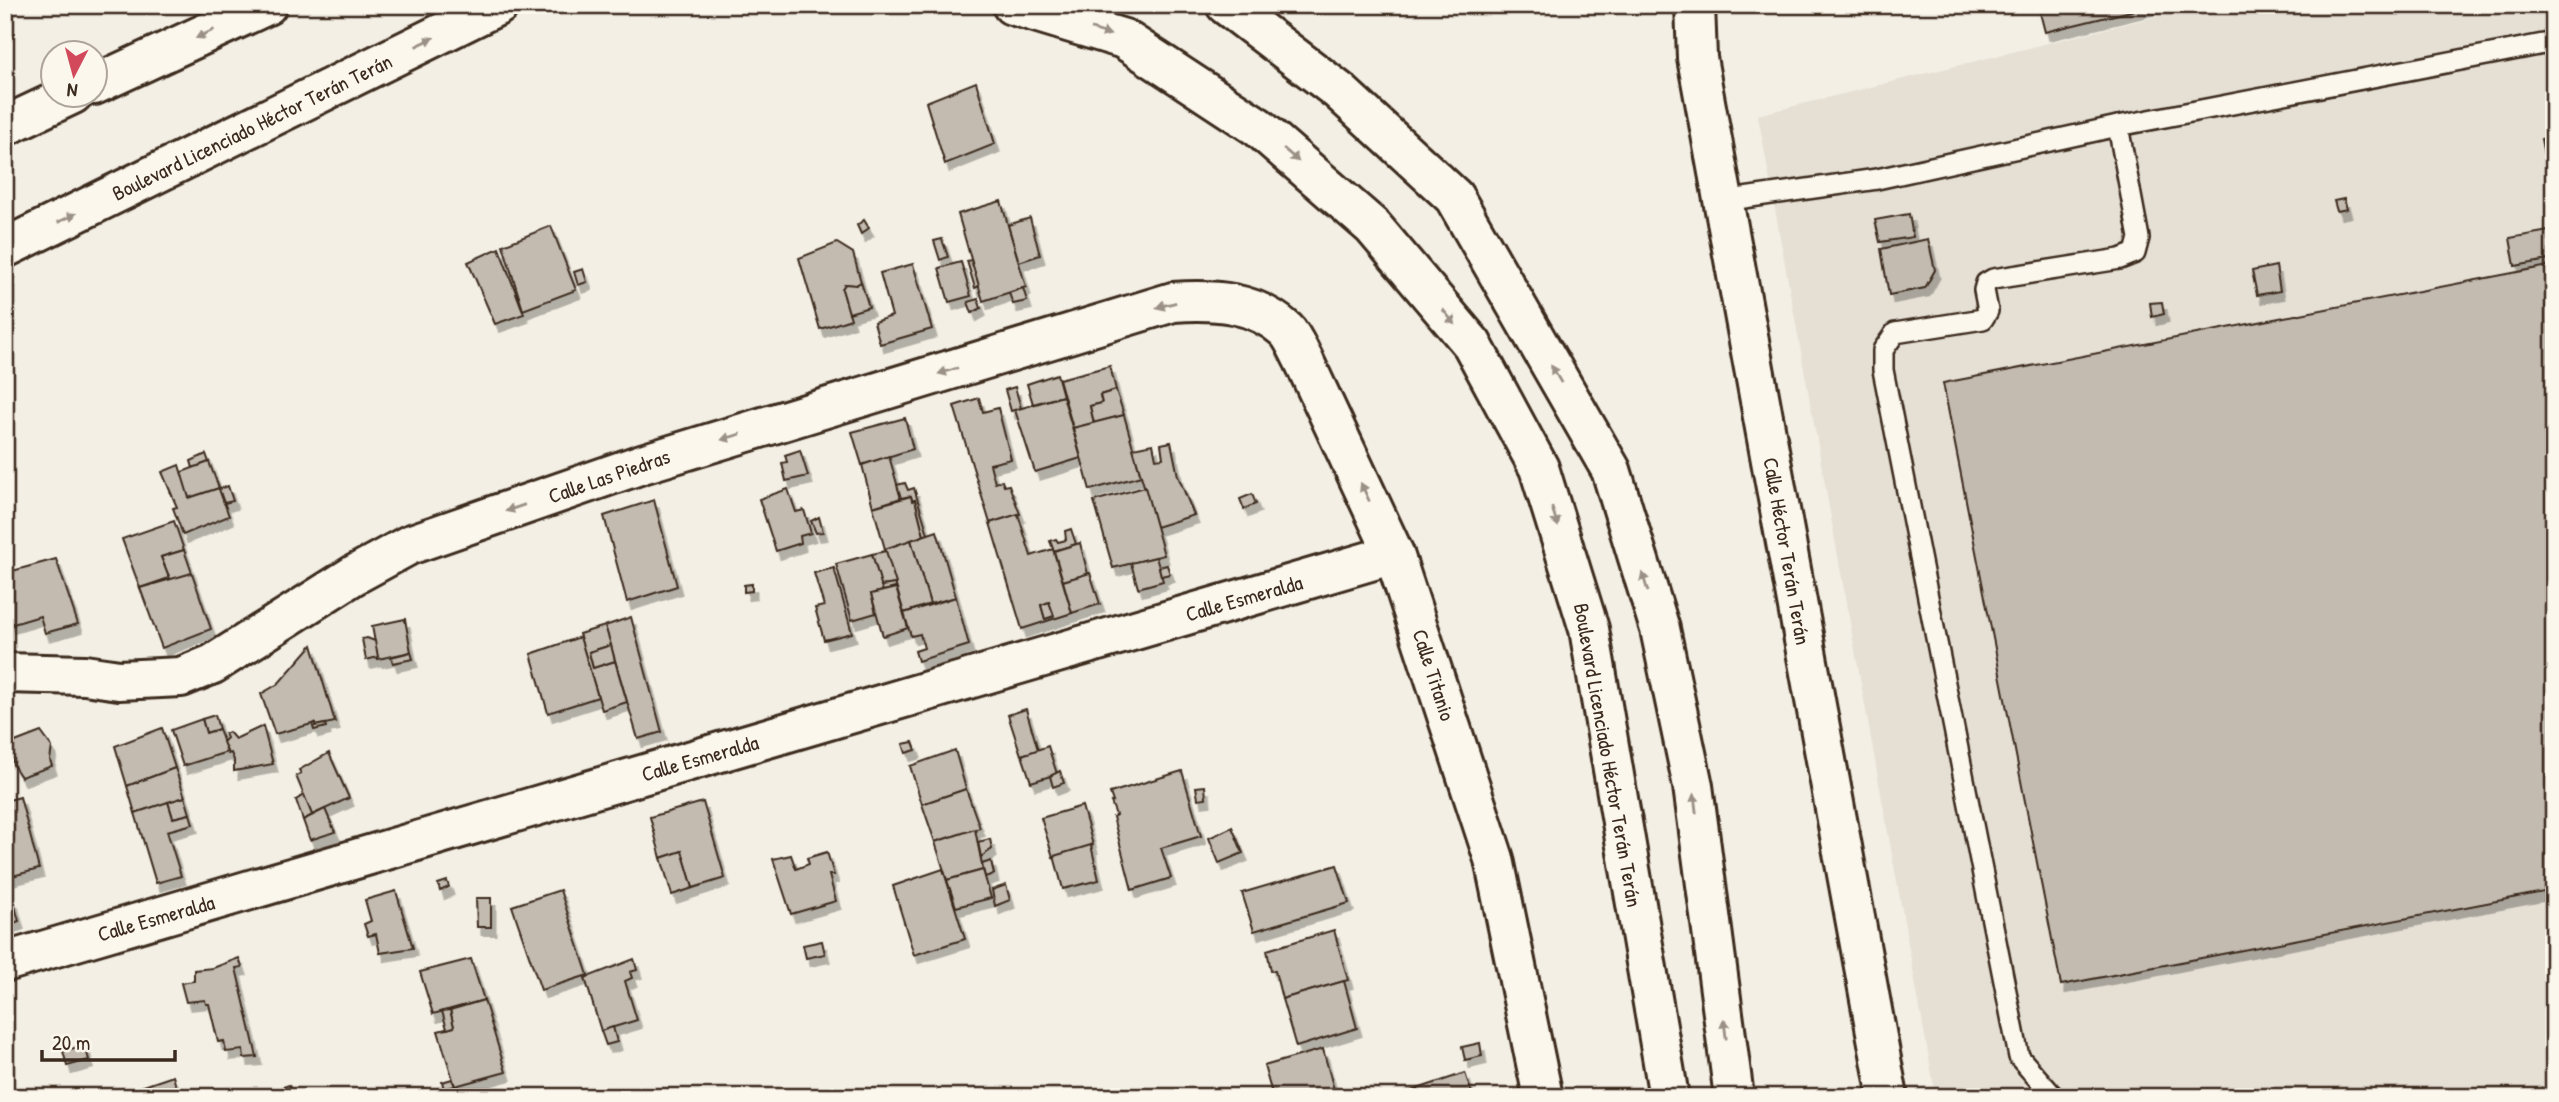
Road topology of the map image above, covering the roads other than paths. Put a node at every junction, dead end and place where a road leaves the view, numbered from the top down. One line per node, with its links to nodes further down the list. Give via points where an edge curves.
1 (267, 5): 7 (street, one-way to 7)
2 (499, 5): 12 (street, Boulevard Licenciado Héctor Terán Terán, one-way to 2)
3 (1012, 5): 18 (street, Boulevard Licenciado Héctor Terán Terán, one-way to 18, via 1124,39 1258,127 1373,227 1472,344 1539,468 1589,629)
4 (1226, 5): 19 (street, one-way to 4, via 1693,786 1660,629 1611,470 1454,197 1339,91)
5 (1695, 5): 11 (street, Calle Héctor Terán Terán, via 1697,58)
6 (2554, 42): 10 (lane)
7 (108, 79)
8 (43, 108): 9 (street)
9 (5, 126)
10 (2118, 126): 11 (lane, via 1877,179); 21 (lane, via 2139,238 2135,253 2120,260 1993,279 1984,290 1988,311 1983,319 1895,333 1883,350 1883,370 2019,1057)
11 (1723, 201): 20 (street, Calle Héctor Terán Terán)
12 (5, 248)
13 (1233, 302): 14 (street, Calle Titanio, one-way to 13, via 1288,332 1261,313); 15 (street, Calle Las Piedras, one-way to 15, via 1173,302 642,464 409,545 213,664 181,677 119,680)
14 (1394, 554): 16 (street, Calle Esmeralda); 17 (street, Calle Titanio, via 1494,859)
15 (5, 673)
16 (5, 962)
17 (1543, 1097)
18 (1669, 1097)
19 (1734, 1097)
20 (1888, 1097)
21 (2054, 1097)

